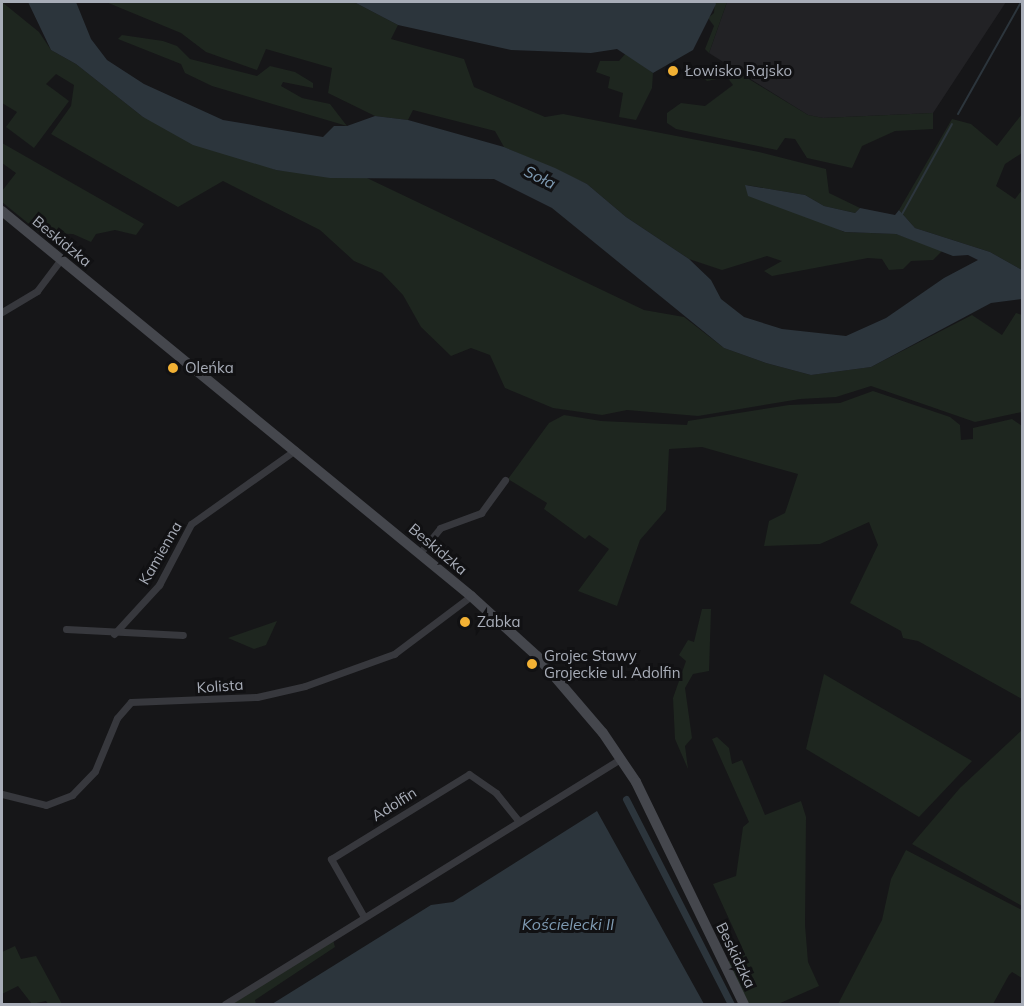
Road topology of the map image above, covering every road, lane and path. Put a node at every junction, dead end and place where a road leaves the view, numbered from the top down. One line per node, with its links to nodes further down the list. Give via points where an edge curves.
1 (2, 211): 2 (main road, Beskidzka)
2 (61, 259): 3 (street, via 37,291); 4 (main road, Beskidzka)
3 (2, 312)
4 (295, 450): 6 (main road, Beskidzka); 9 (street, Kamienna, via 191,524 159,585)
5 (505, 480): 6 (street, via 480,513 440,528)
6 (420, 553): 7 (main road, Beskidzka)
7 (471, 596): 11 (main road, Beskidzka, via 537,656); 12 (street, Kolista, via 394,654 304,686 257,697 131,702 117,718 95,771 72,795 42,805)
8 (66, 629): 9 (street)
9 (114, 634): 10 (street)
10 (183, 635)
11 (621, 758): 13 (street); 16 (main road, Beskidzka)
12 (2, 794)
13 (519, 821): 14 (street); 14 (street, Adolfin, via 496,794 469,774 331,859)
14 (364, 917): 15 (street)
15 (225, 1005)
16 (744, 1005)

